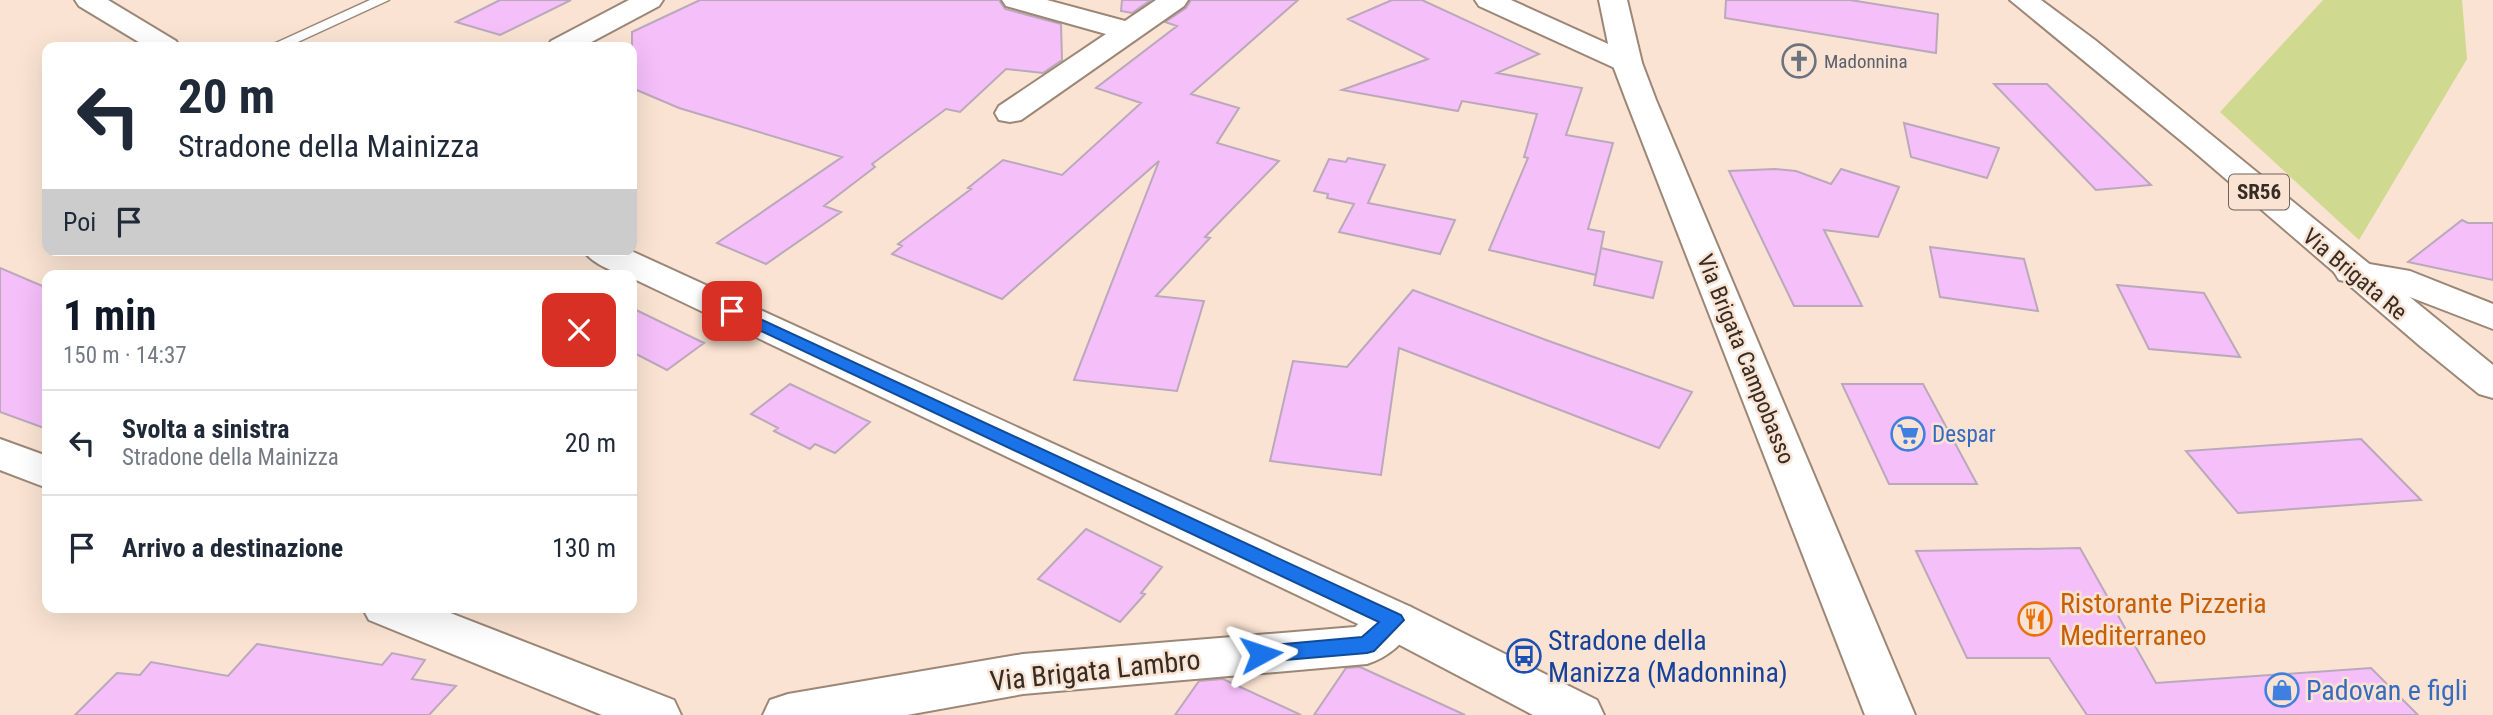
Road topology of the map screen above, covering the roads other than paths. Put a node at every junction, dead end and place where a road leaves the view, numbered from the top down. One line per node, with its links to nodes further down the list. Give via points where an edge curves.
1 (89, 0): 10 (main road)
2 (382, 0): 11 (lane)
3 (649, 0): 12 (main road)
4 (1016, 0): 9 (main road)
5 (1174, 0): 9 (main road)
6 (1489, 0): 13 (main road)
7 (1613, 0): 13 (main road, Via Brigata Campobasso)
8 (2024, 0): 16 (main road, Via Brigata Re / SR56, via 2090,48)
9 (1128, 31): 14 (main road)
10 (158, 42)
11 (286, 42)
12 (570, 42)
13 (1627, 63): 26 (main road, Via Brigata Campobasso)
14 (1010, 113)
15 (613, 256): 22 (main road)
16 (2352, 272): 17 (main road, via 2397,279); 18 (main road, Via Brigata Re / SR56)
17 (2493, 317)
18 (2493, 386)
19 (0, 454): 20 (main road)
20 (42, 471)
21 (400, 613): 23 (main road)
22 (1394, 620): 24 (main road, Via Brigata Lambro, via 1367,645 1023,674); 25 (main road)
23 (656, 715)
24 (788, 715)
25 (1578, 715)
26 (1890, 715)

